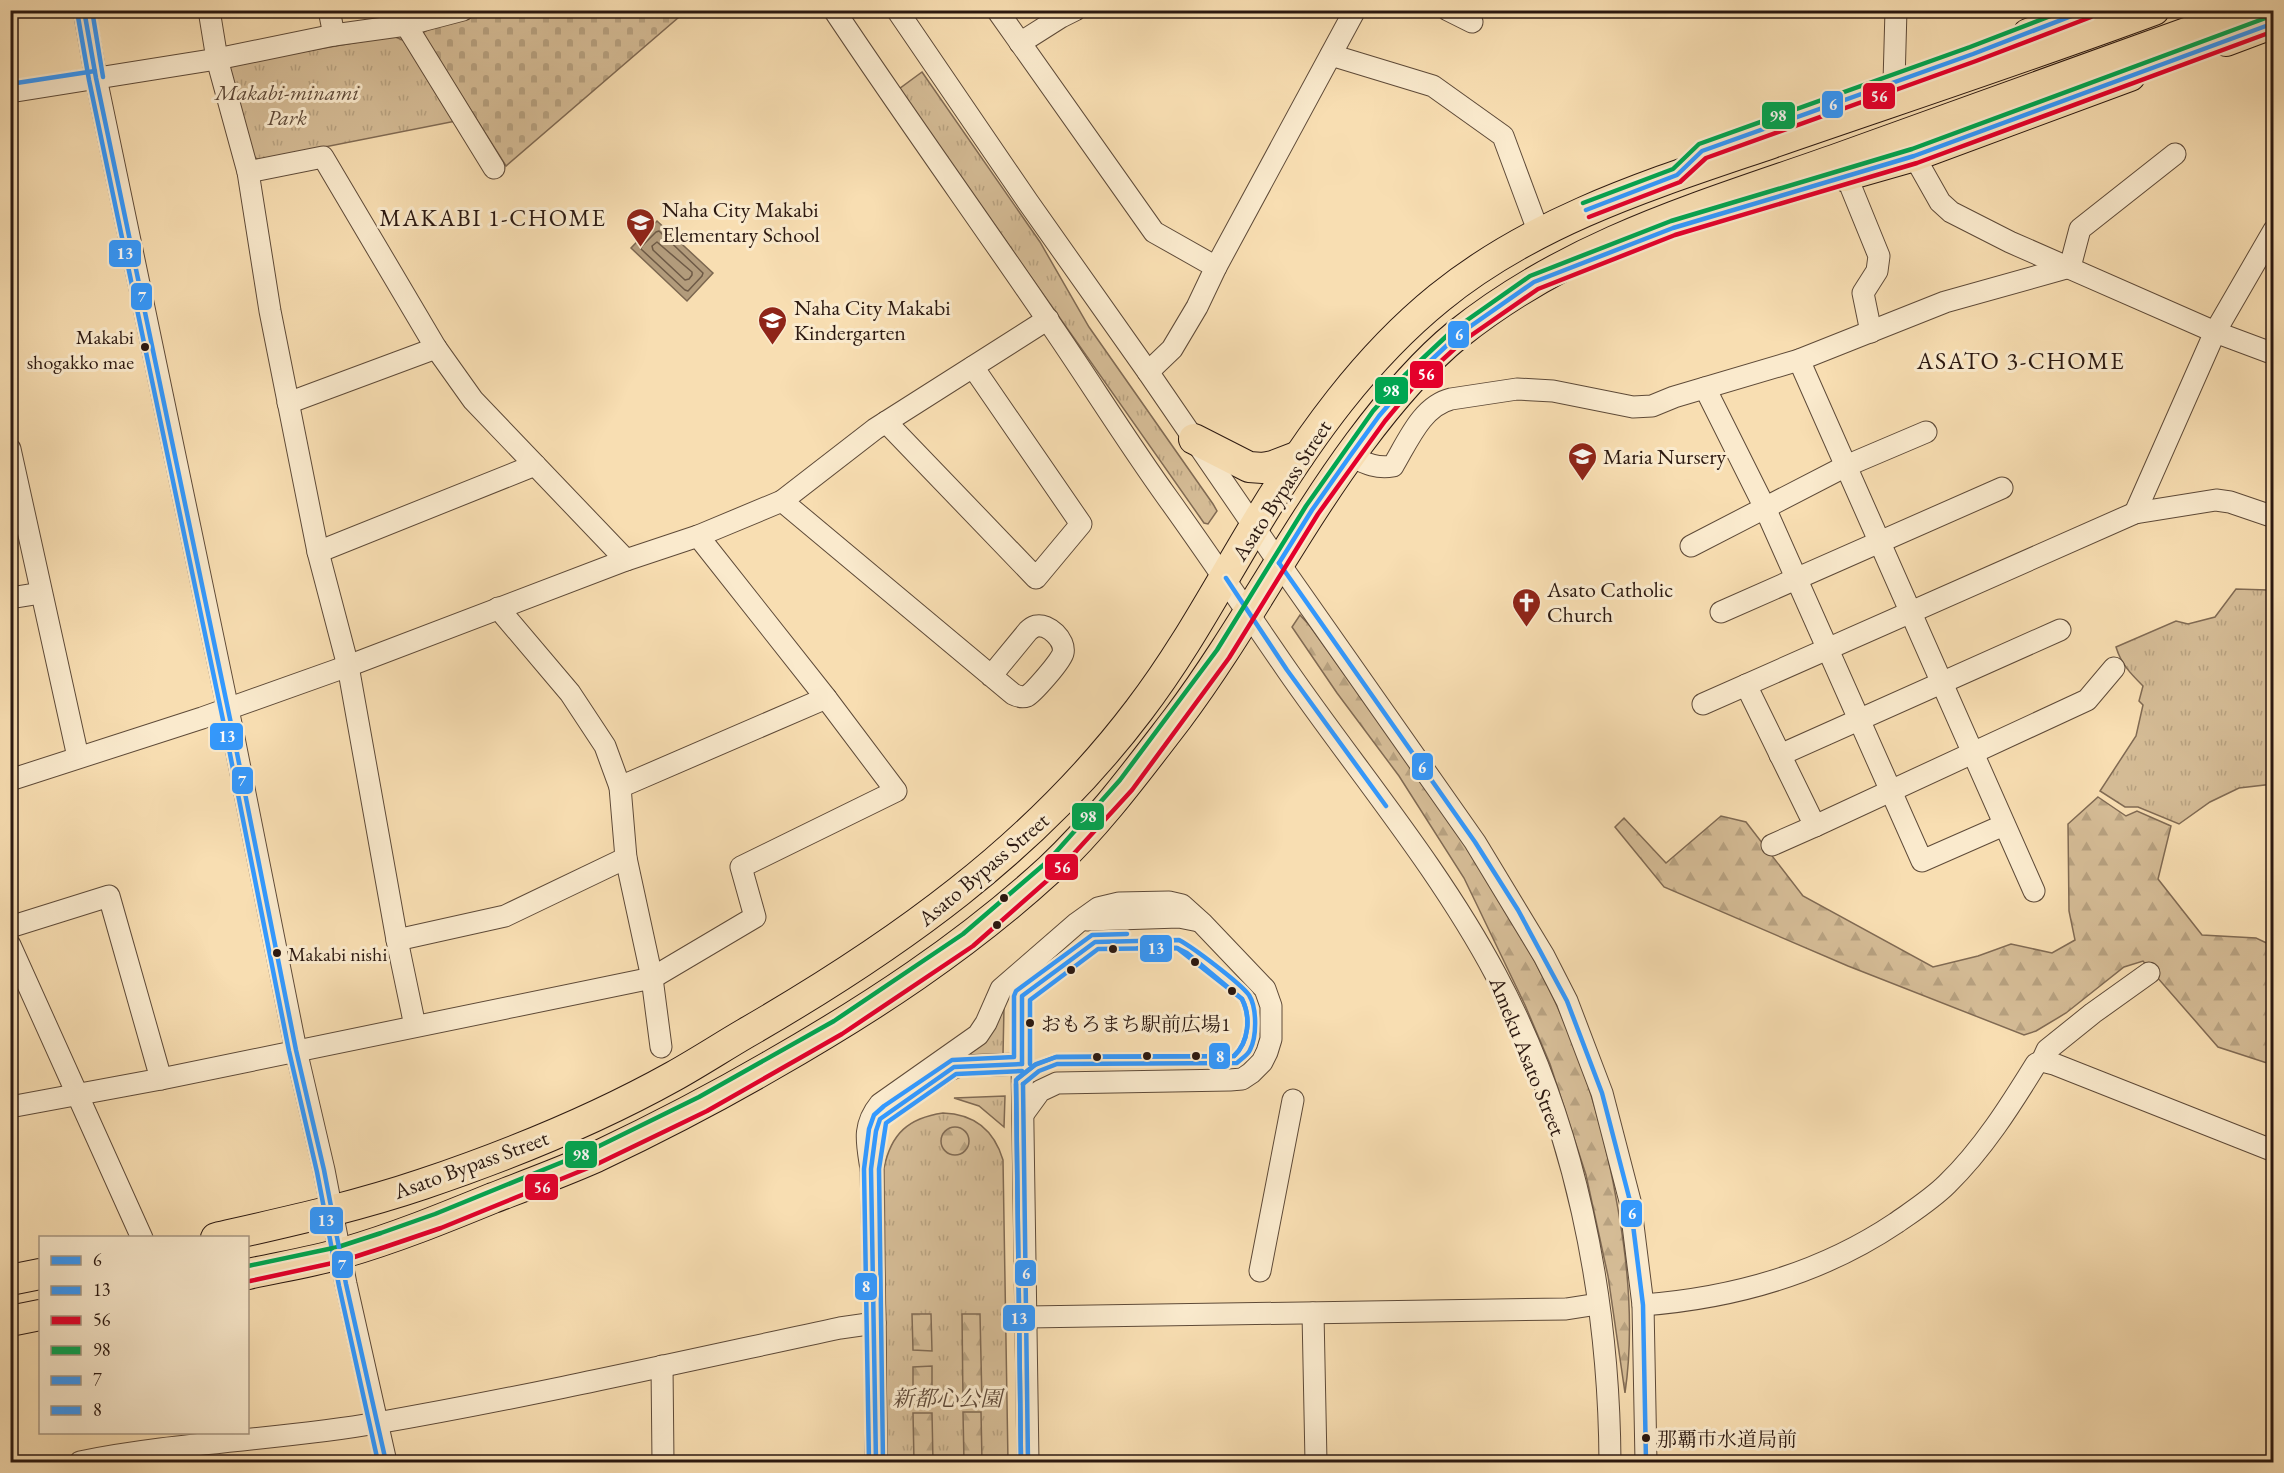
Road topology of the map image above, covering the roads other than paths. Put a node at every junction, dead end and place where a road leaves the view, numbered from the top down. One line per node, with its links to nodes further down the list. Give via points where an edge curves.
1 (84, 10): 22 (street)
2 (209, 10): 21 (street)
3 (329, 10): 18 (street)
4 (834, 10): 36 (street, Ameku Asato Street)
5 (897, 10): 43 (street)
6 (997, 10): 19 (street)
7 (1075, 10): 19 (street)
8 (1355, 10): 20 (street)
9 (1448, 10): 15 (street)
10 (1896, 10): 23 (street)
11 (2088, 10): 23 (highway)
12 (2250, 10): 35 (highway, Asato Bypass Street, via 1703,204 1606,243)
13 (459, 11): 17 (street)
14 (2146, 14): 29 (highway, Asato Bypass Street)
15 (1472, 22)
16 (2274, 23): 26 (highway)
17 (406, 25): 18 (street); 27 (street)
18 (334, 35): 21 (street)
19 (1020, 43): 33 (street, via 1154,232)
20 (1331, 55): 32 (street, via 1433,86 1503,136); 33 (street)
21 (217, 59): 22 (street); 28 (street)
22 (96, 78): 24 (street); 83 (street)
23 (1894, 82): 29 (highway, via 1702,151)
24 (10, 92)
25 (2175, 154): 34 (street, via 2080,229)
26 (1914, 156): 30 (highway); 34 (street, via 1940,202 1951,212)
27 (494, 168)
28 (248, 172): 39 (street, via 323,157); 45 (street)
29 (1677, 175): 32 (highway, Asato Bypass Street)
30 (1846, 175): 35 (highway, via 1673,228); 37 (street, via 1879,256 1877,271 1863,293)
31 (2274, 230): 38 (street)
32 (1539, 233): 49 (highway, Asato Bypass Street, via 1482,266 1408,325 1373,360)
33 (1216, 267): 43 (street, via 1172,349)
34 (2070, 267): 37 (street, via 1945,302); 38 (street)
35 (1534, 282): 50 (highway, Asato Bypass Street, via 1439,351 1379,416)
36 (1048, 320): 42 (street); 66 (street, Ameku Asato Street, via 1163,492)
37 (1871, 332): 41 (street)
38 (2215, 332): 40 (street); 57 (street)
39 (436, 348): 45 (street); 52 (street, via 473,400)
40 (2274, 354)
41 (1799, 360): 44 (street); 53 (street)
42 (973, 367): 46 (street); 46 (street, via 1081,524 1036,578)
43 (1148, 372): 48 (street)
44 (1705, 388): 50 (street, via 1652,406 1633,407 1553,391 1517,389 1441,401 1425,415 1393,465 1371,466); 56 (street)
45 (288, 403): 63 (street)
46 (886, 422): 55 (street)
47 (1926, 432): 53 (street)
48 (1194, 439): 49 (highway, via 1249,467 1273,466); 59 (street)
49 (1299, 456): 59 (highway, Asato Bypass Street)
50 (1350, 456): 65 (highway, Asato Bypass Street)
51 (11, 457): 68 (street)
52 (535, 465): 63 (street); 64 (street)
53 (1846, 466): 56 (street); 61 (street)
54 (2002, 488): 61 (street)
55 (782, 501): 60 (street); 78 (street)
56 (1765, 508): 62 (street); 67 (street)
57 (2135, 513): 58 (street, via 2216,500); 72 (street)
58 (2274, 517)
59 (1254, 527): 65 (street); 66 (highway, Asato Bypass Street)
60 (698, 536): 64 (street); 81 (street)
61 (1880, 542): 67 (street); 72 (street)
62 (1691, 546)
63 (318, 552): 76 (street)
64 (626, 560): 70 (street)
65 (1279, 563): 73 (highway, Asato Bypass Street); 121 (street, via 1475,842 1518,910 1567,1001 1602,1092 1630,1201)
66 (1226, 578): 73 (street, Ameku Asato Street); 112 (highway, Asato Bypass Street, via 1170,667 1104,755 1019,842 911,930 822,989 671,1078 590,1118 501,1156)
67 (1796, 579): 71 (street); 75 (street)
68 (41, 593): 69 (street); 87 (street)
69 (10, 598)
70 (498, 608): 76 (street); 89 (street, via 570,693 605,746)
71 (1721, 612)
72 (1911, 612): 75 (street); 79 (street)
73 (1249, 613): 115 (highway, Asato Bypass Street, via 1182,712 1078,840 1013,902 923,971 838,1028 703,1104 590,1159 438,1221); 120 (street, Ameku Asato Street, via 1430,868 1496,975 1537,1067 1563,1141 1580,1199)
74 (2060, 630): 79 (street)
75 (1827, 649): 80 (street); 84 (street)
76 (348, 666): 83 (street); 97 (street)
77 (2114, 668): 85 (street, via 2087,700)
78 (991, 676)
79 (1942, 683): 84 (street); 85 (street)
80 (1746, 685): 82 (street); 86 (street)
81 (826, 698): 89 (street); 100 (street, via 896,791 741,867 755,917)
82 (1703, 704)
83 (227, 709): 87 (street); 103 (street)
84 (1859, 720): 86 (street); 90 (street)
85 (1972, 753): 90 (street); 92 (street)
86 (1780, 755): 91 (street)
87 (78, 757): 88 (street)
88 (10, 780)
89 (620, 787): 94 (street)
90 (1890, 790): 91 (street); 92 (street, via 1922,861)
91 (1815, 825): 93 (street)
92 (2004, 825): 95 (street)
93 (1772, 845)
94 (626, 858): 97 (street, via 505,916); 100 (street)
95 (2034, 891)
96 (10, 927): 105 (street, via 109,896)
97 (397, 940): 101 (street)
98 (10, 945): 106 (street)
99 (2149, 973): 104 (street, via 2047,1050)
100 (652, 978): 101 (street); 102 (street)
101 (415, 1026): 103 (street)
102 (661, 1047)
103 (296, 1050): 105 (street); 112 (street)
104 (2042, 1061): 110 (street); 121 (street, via 2036,1064 1964,1166 1926,1201 1882,1232 1792,1276 1707,1297)
105 (161, 1079): 106 (street)
106 (78, 1094): 108 (street); 113 (street)
107 (1293, 1100): 116 (street)
108 (10, 1107)
109 (1024, 1113): 111 (street, via 1022,1064 954,1067 880,1119); 111 (street, via 1040,1092 1057,1083 1242,1078 1262,1062 1271,1039 1268,995 1262,984 1182,906 1159,902 1108,904 1098,908 1001,989 978,1035 872,1113 867,1125); 124 (street)
110 (2274, 1151)
111 (871, 1169): 126 (street)
112 (332, 1212): 114 (highway, Asato Bypass Street); 115 (street)
113 (141, 1236)
114 (225, 1236)
115 (340, 1254): 118 (highway, Asato Bypass Street); 128 (street)
116 (1260, 1271)
117 (39, 1274): 119 (highway)
118 (249, 1274)
119 (10, 1280)
120 (1598, 1304): 122 (street, via 1566,1309); 136 (street, Ameku Asato Street, via 1606,1363)
121 (1642, 1305): 137 (street)
122 (1313, 1313): 124 (street); 135 (street)
123 (39, 1315): 125 (highway)
124 (1027, 1317): 134 (street)
125 (10, 1321)
126 (875, 1323): 127 (street); 133 (street)
127 (662, 1366): 128 (street); 132 (street)
128 (377, 1423): 129 (street); 131 (street)
129 (205, 1454): 130 (street, via 150,1450)
130 (80, 1462)
131 (386, 1462)
132 (663, 1462)
133 (876, 1462)
134 (1028, 1462)
135 (1316, 1462)
136 (1610, 1462)
137 (1646, 1462)

